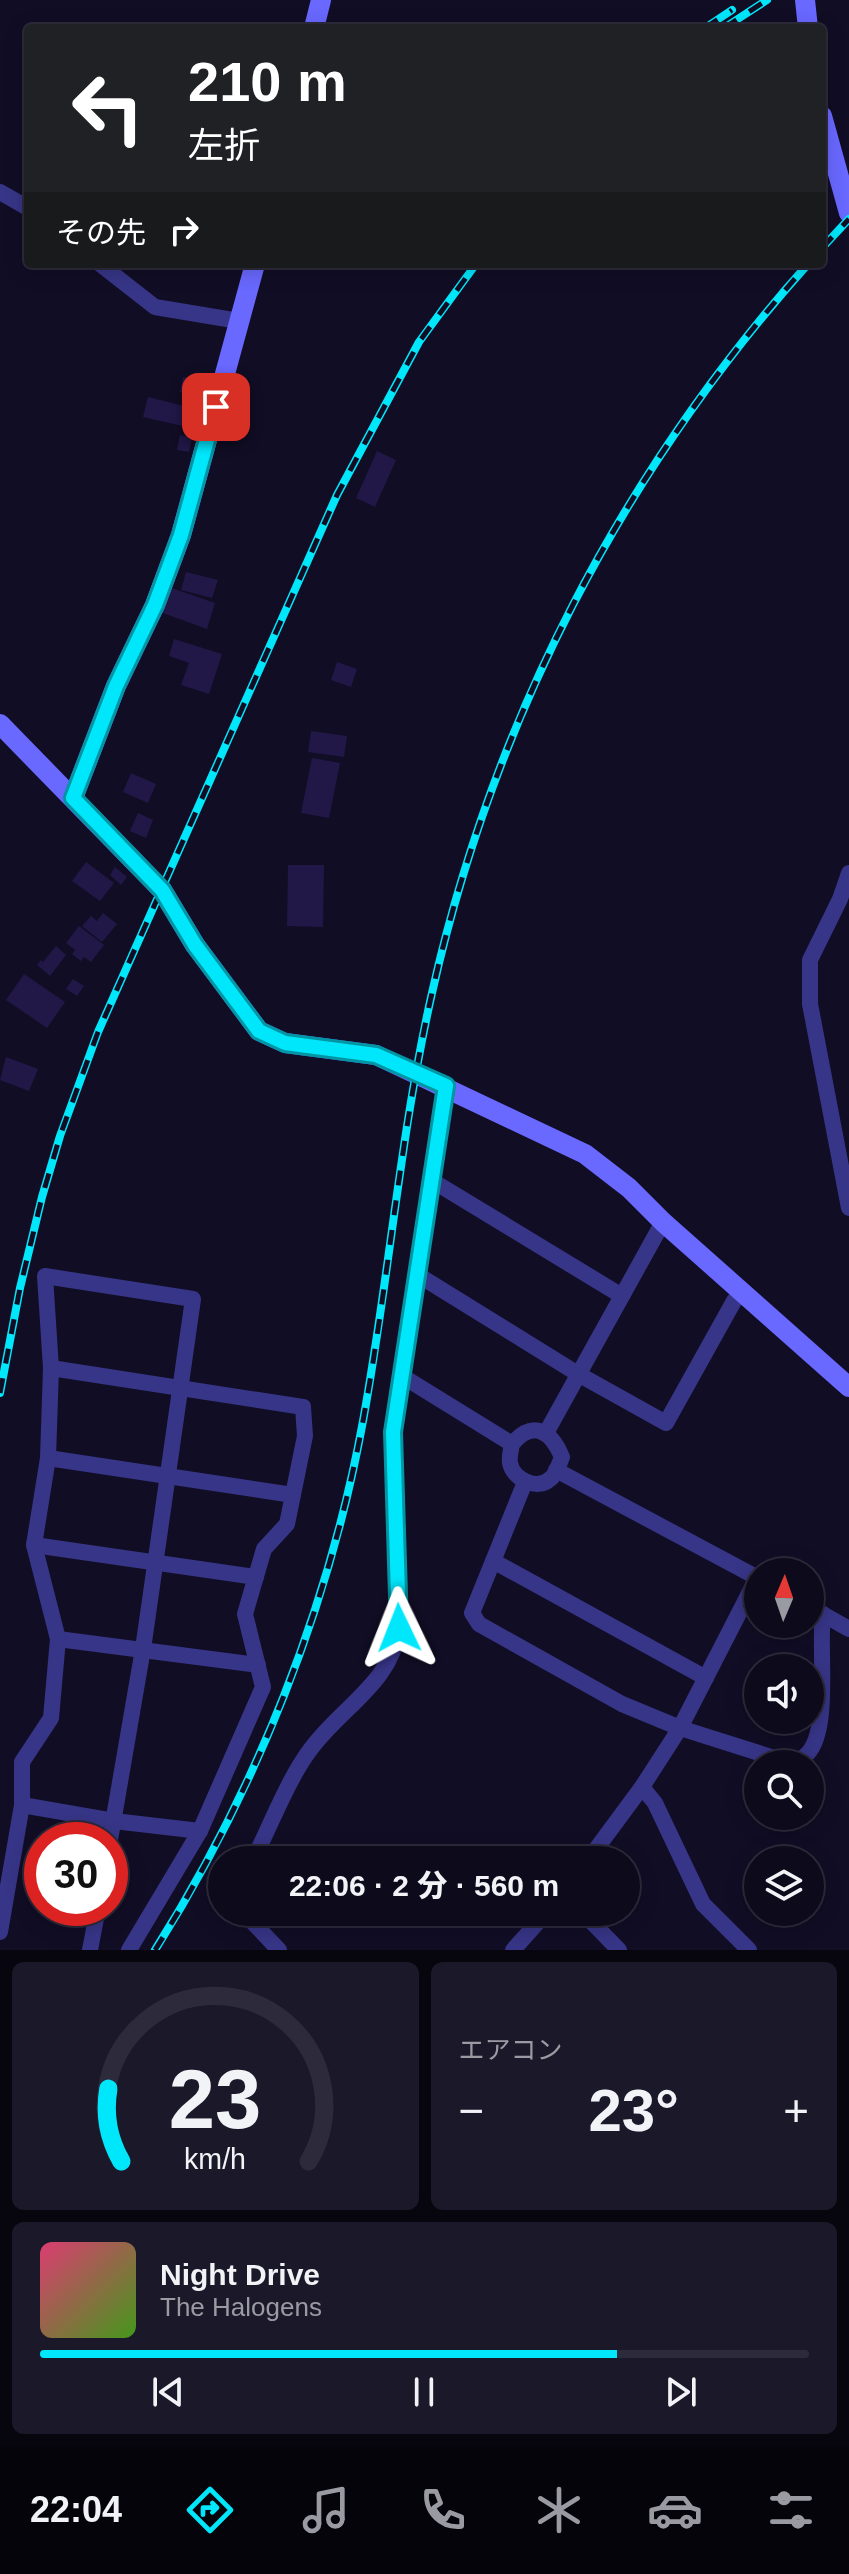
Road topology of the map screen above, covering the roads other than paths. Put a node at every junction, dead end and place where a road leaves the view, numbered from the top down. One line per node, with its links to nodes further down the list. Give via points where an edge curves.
1 (321, 0): 3 (street)
2 (805, 0): 4 (street)
3 (315, 24)
4 (808, 24)
5 (826, 130): 8 (street)
6 (0, 192): 7 (street)
7 (24, 206)
8 (849, 213)
9 (105, 268): 11 (street, via 155,307)
10 (254, 268): 11 (street)
11 (239, 321): 13 (street, via 181,535)
12 (0, 724): 13 (street)
13 (73, 798): 15 (street, via 162,890 259,1031 285,1043 376,1055)
14 (849, 873): 17 (street, via 810,960 810,1004)
15 (446, 1086): 16 (street); 18 (street, via 585,1154)
16 (431, 1180): 19 (street); 21 (street)
17 (849, 1208)
18 (663, 1222): 20 (street); 21 (street)
19 (418, 1275): 23 (street); 24 (street)
20 (742, 1293): 23 (street, via 666,1423); 25 (street)
21 (622, 1296): 23 (street)
22 (51, 1368): 26 (street); 26 (street, via 45,1276 193,1299); 29 (street)
23 (578, 1374): 27 (street)
24 (402, 1376): 28 (street); 52 (street, via 393,1432 397,1647 389,1666 308,1751)
25 (849, 1387)
26 (180, 1388): 31 (street); 33 (street, via 303,1407 305,1436)
27 (546, 1433): 28 (street, via 521,1433); 30 (street, via 562,1457)
28 (512, 1444): 32 (street, via 510,1462)
29 (48, 1458): 31 (street); 34 (street)
30 (556, 1470): 32 (street, via 542,1484); 37 (street)
31 (168, 1476): 33 (street); 36 (street)
32 (525, 1482): 35 (street)
33 (293, 1495): 38 (street, via 287,1524 264,1549)
34 (34, 1545): 36 (street); 43 (street)
35 (493, 1561): 46 (street); 47 (street, via 472,1613 479,1624 622,1704)
36 (155, 1562): 38 (street); 44 (street)
37 (744, 1571)
38 (256, 1577): 45 (street, via 245,1614)
39 (744, 1605): 46 (street)
40 (824, 1615): 41 (street)
41 (849, 1629)
42 (817, 1638): 47 (street, via 820,1725 804,1758 787,1762)
43 (58, 1639): 44 (street); 49 (street, via 51,1718 22,1762)
44 (143, 1649): 45 (street); 50 (street)
45 (258, 1665): 51 (street, via 263,1687)
46 (706, 1678): 47 (street)
47 (680, 1728): 48 (street)
48 (642, 1787): 53 (street); 64 (street, via 655,1803 703,1904)
49 (22, 1805): 50 (street); 58 (street)
50 (114, 1821): 51 (street)
51 (200, 1831): 60 (street)
52 (260, 1846)
53 (598, 1846)
54 (95, 1926): 59 (street)
55 (256, 1926): 61 (street)
56 (534, 1926): 62 (street)
57 (596, 1926): 63 (street)
58 (0, 1932)
59 (90, 1950)
60 (129, 1950)
61 (279, 1950)
62 (513, 1950)
63 (619, 1950)
64 (749, 1950)

